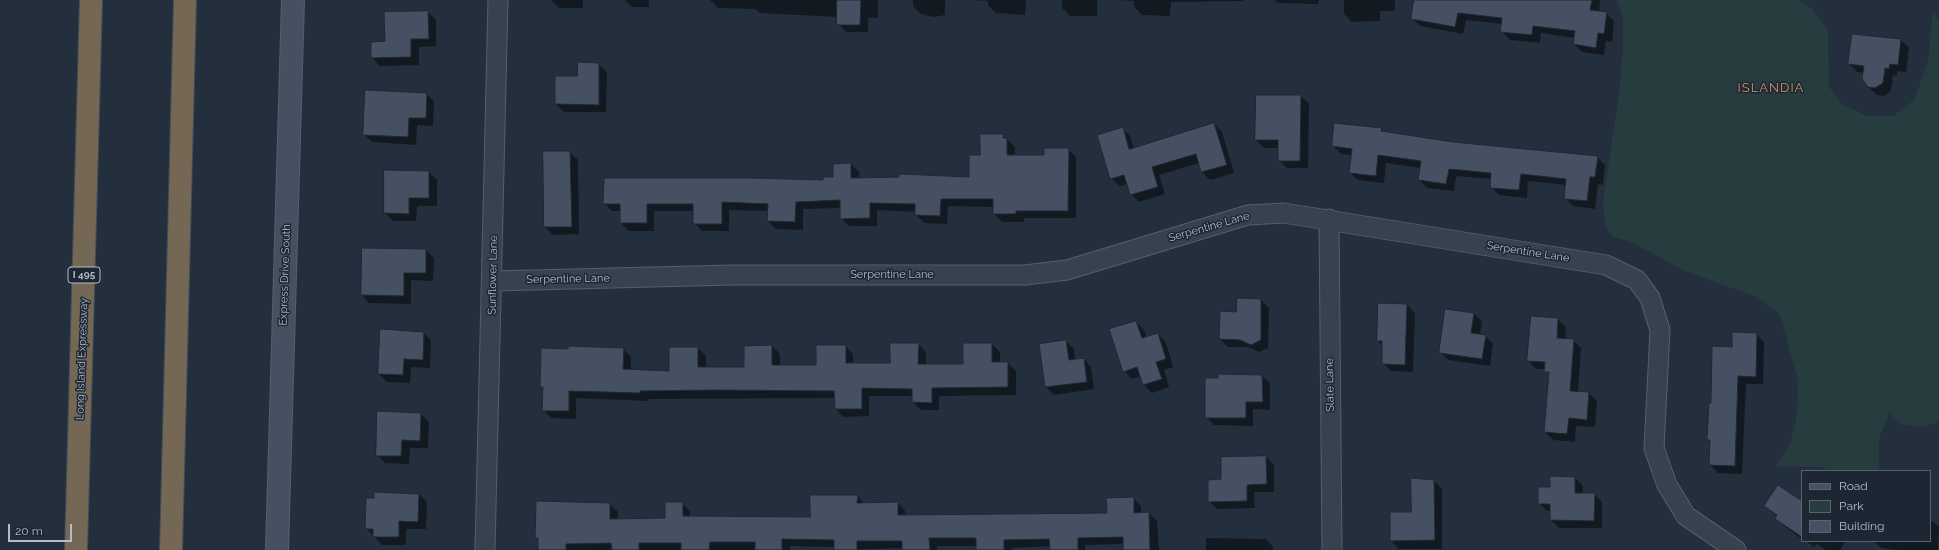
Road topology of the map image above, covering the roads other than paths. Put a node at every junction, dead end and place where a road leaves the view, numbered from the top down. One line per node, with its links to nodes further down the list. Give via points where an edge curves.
1 (92, 0): 7 (highway, Long Island Expressway / I 495)
2 (185, 0): 8 (highway)
3 (293, 0): 9 (main road, Express Drive South)
4 (498, 0): 6 (street, Sunflower Lane)
5 (1329, 219): 6 (street, Serpentine Lane, via 1284,213 1248,215 1067,270 1025,275 732,275); 11 (street, Slate Lane); 12 (street, Serpentine Lane, via 1606,265 1637,280 1650,298 1660,330 1654,448 1667,485 1686,516)
6 (493, 281): 10 (street, Sunflower Lane)
7 (76, 550)
8 (171, 550)
9 (277, 550)
10 (485, 550)
11 (1332, 550)
12 (1736, 550)

